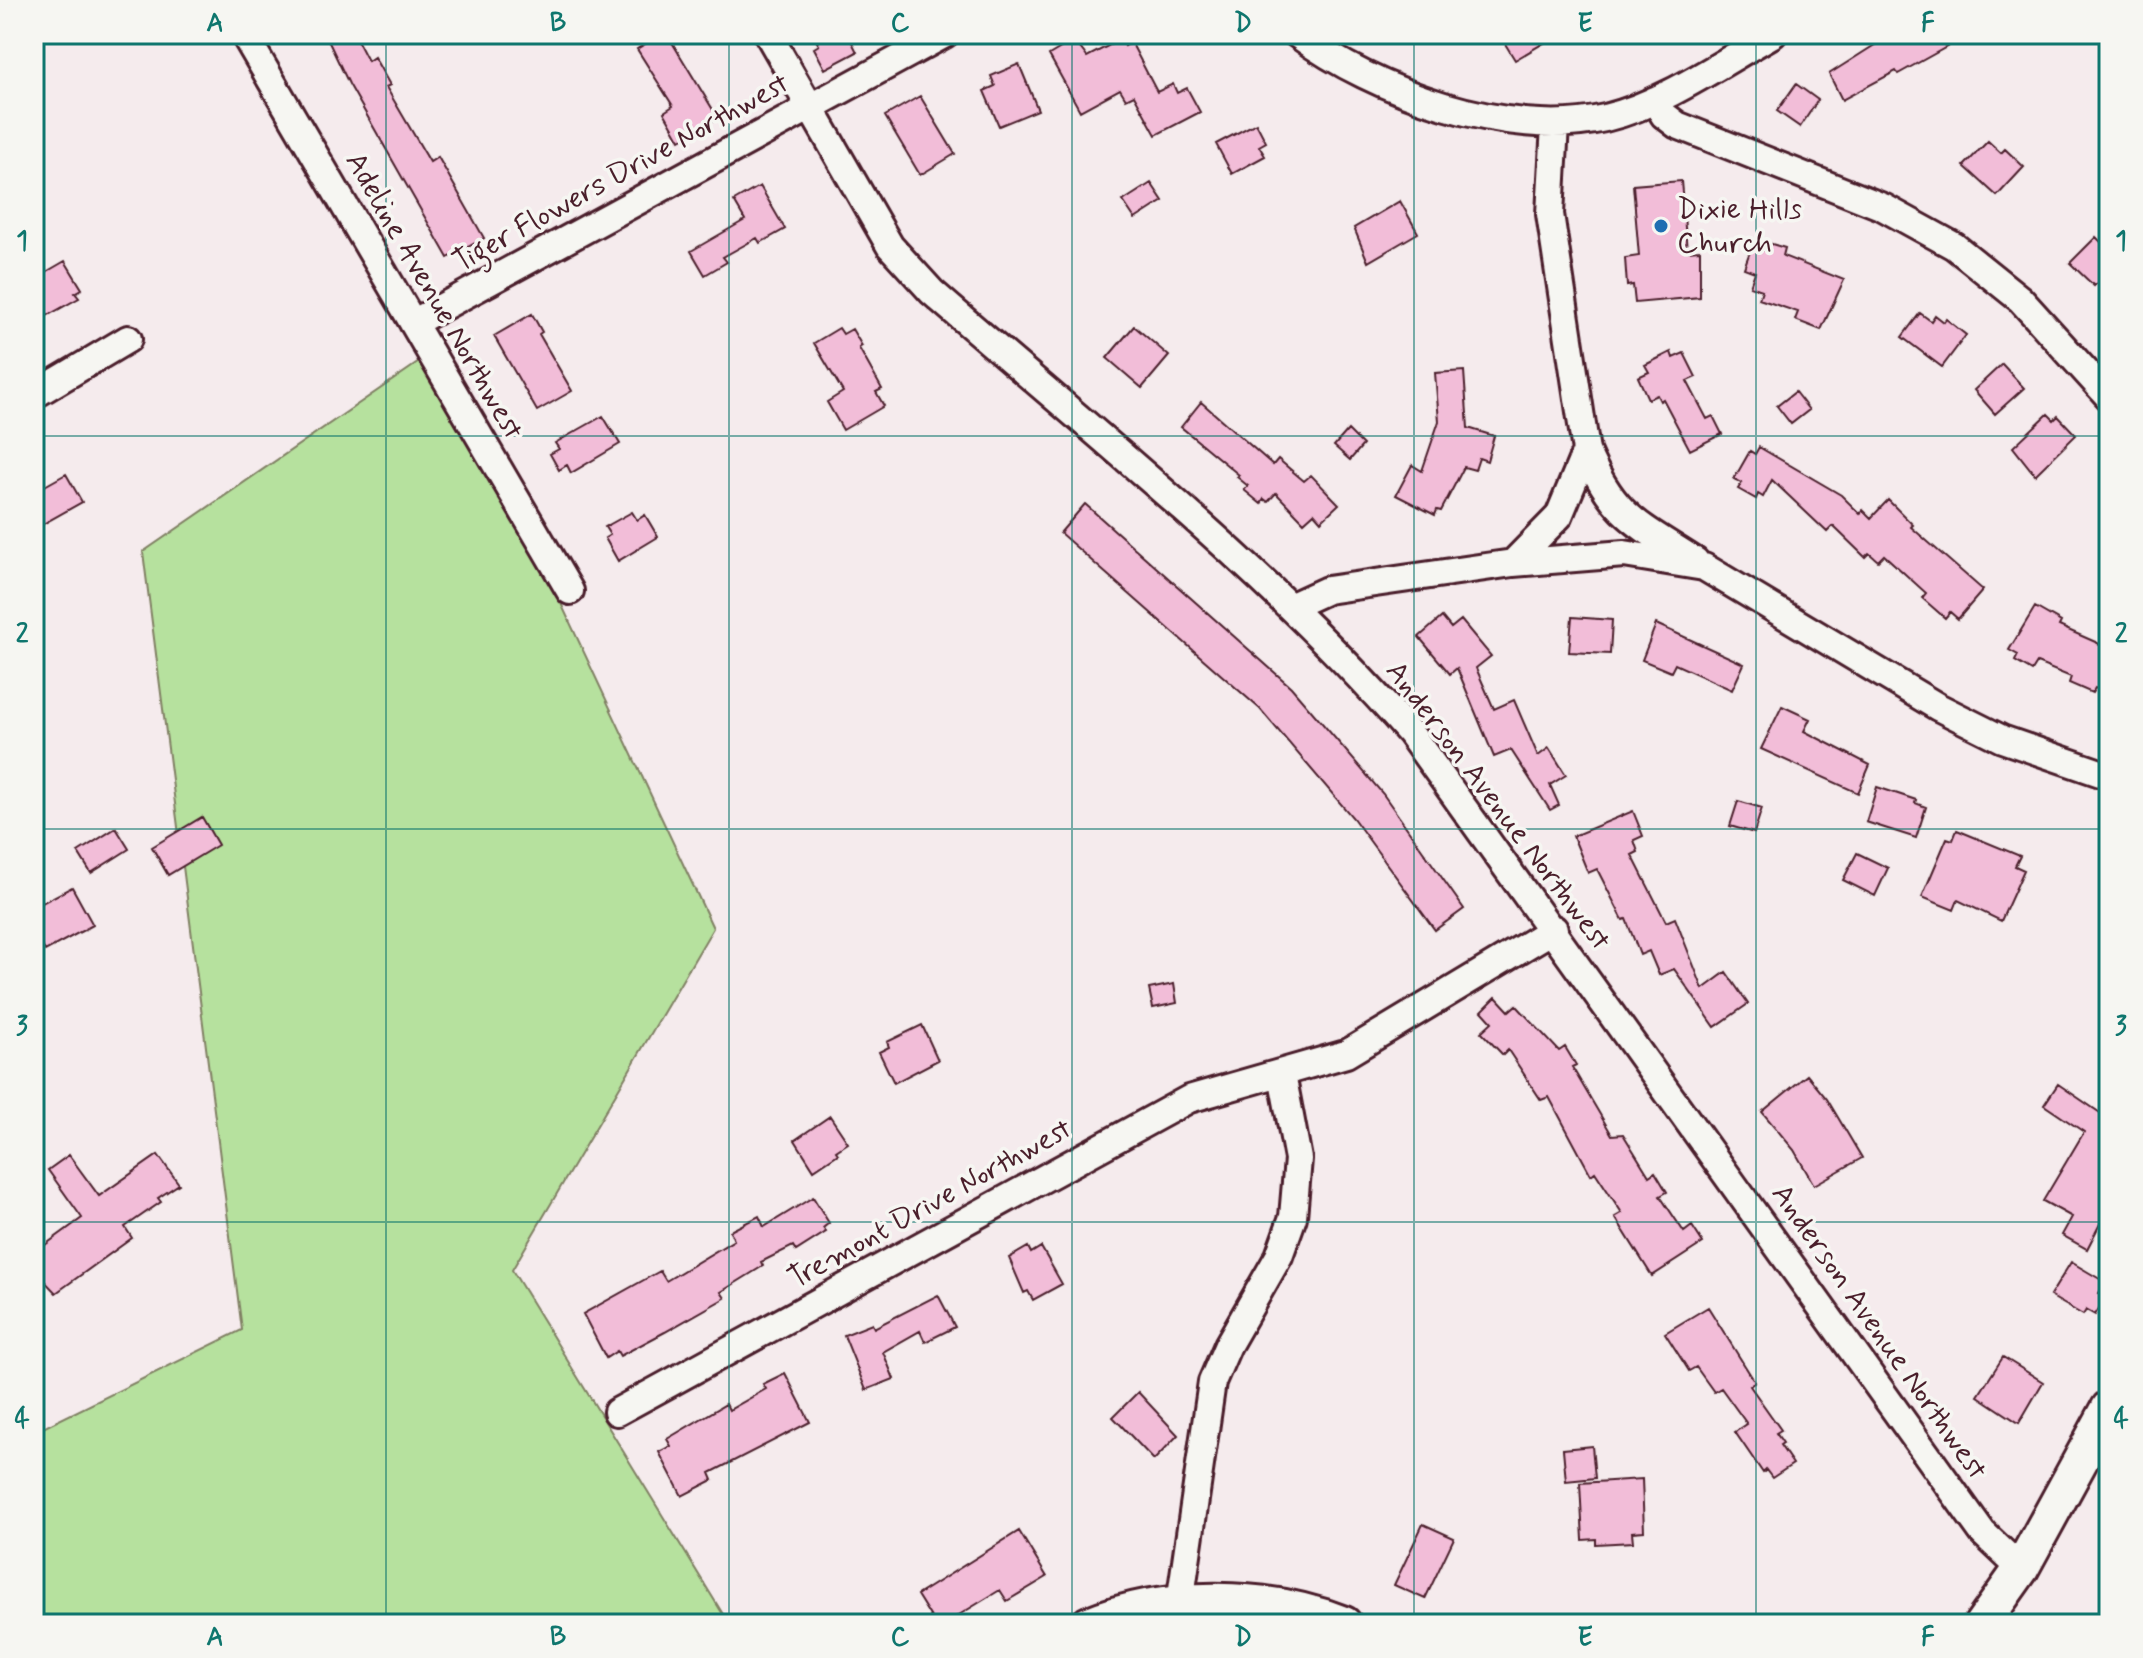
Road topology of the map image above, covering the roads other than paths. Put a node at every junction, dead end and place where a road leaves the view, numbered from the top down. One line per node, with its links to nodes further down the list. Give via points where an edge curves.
1 (244, 34): 9 (street, Adeline Avenue Northwest)
2 (768, 34): 7 (street, Anderson Avenue Northwest)
3 (945, 34): 7 (street, Tiger Flowers Drive Northwest)
4 (1297, 34): 8 (street, via 1327,57 1381,84 1485,116)
5 (1773, 34): 6 (street)
6 (1655, 100): 8 (street, via 1606,118); 12 (street, via 1677,125 1883,207 1954,246 2020,299)
7 (810, 106): 9 (street, Tiger Flowers Drive Northwest); 17 (street, Anderson Avenue Northwest, via 890,246 932,292)
8 (1555, 125): 13 (street, via 1550,214)
9 (413, 323): 16 (street, Adeline Avenue Northwest)
10 (128, 339): 11 (street)
11 (34, 395)
12 (2109, 397)
13 (1586, 451): 14 (street, via 1559,516); 15 (street, via 1601,486 1623,514)
14 (1513, 563): 15 (street, via 1624,554); 17 (street, via 1327,590)
15 (1704, 567): 18 (street, via 1938,707 2002,739)
16 (570, 591)
17 (1292, 606): 19 (street, Anderson Avenue Northwest, via 1410,733)
18 (2109, 776)
19 (1554, 929): 20 (street, Tremont Drive Northwest, via 1346,1054); 24 (street, Anderson Avenue Northwest, via 1983,1533)
20 (1282, 1074): 22 (street, Tremont Drive Northwest, via 1189,1099); 25 (street, via 1298,1159 1293,1217 1279,1256 1212,1382)
21 (2109, 1408): 23 (main road)
22 (617, 1412)
23 (2101, 1441): 24 (main road)
24 (2021, 1569): 28 (main road)
25 (1187, 1613): 26 (main road); 27 (main road, via 1266,1604)
26 (1089, 1624)
27 (1344, 1624)
28 (1982, 1624)

